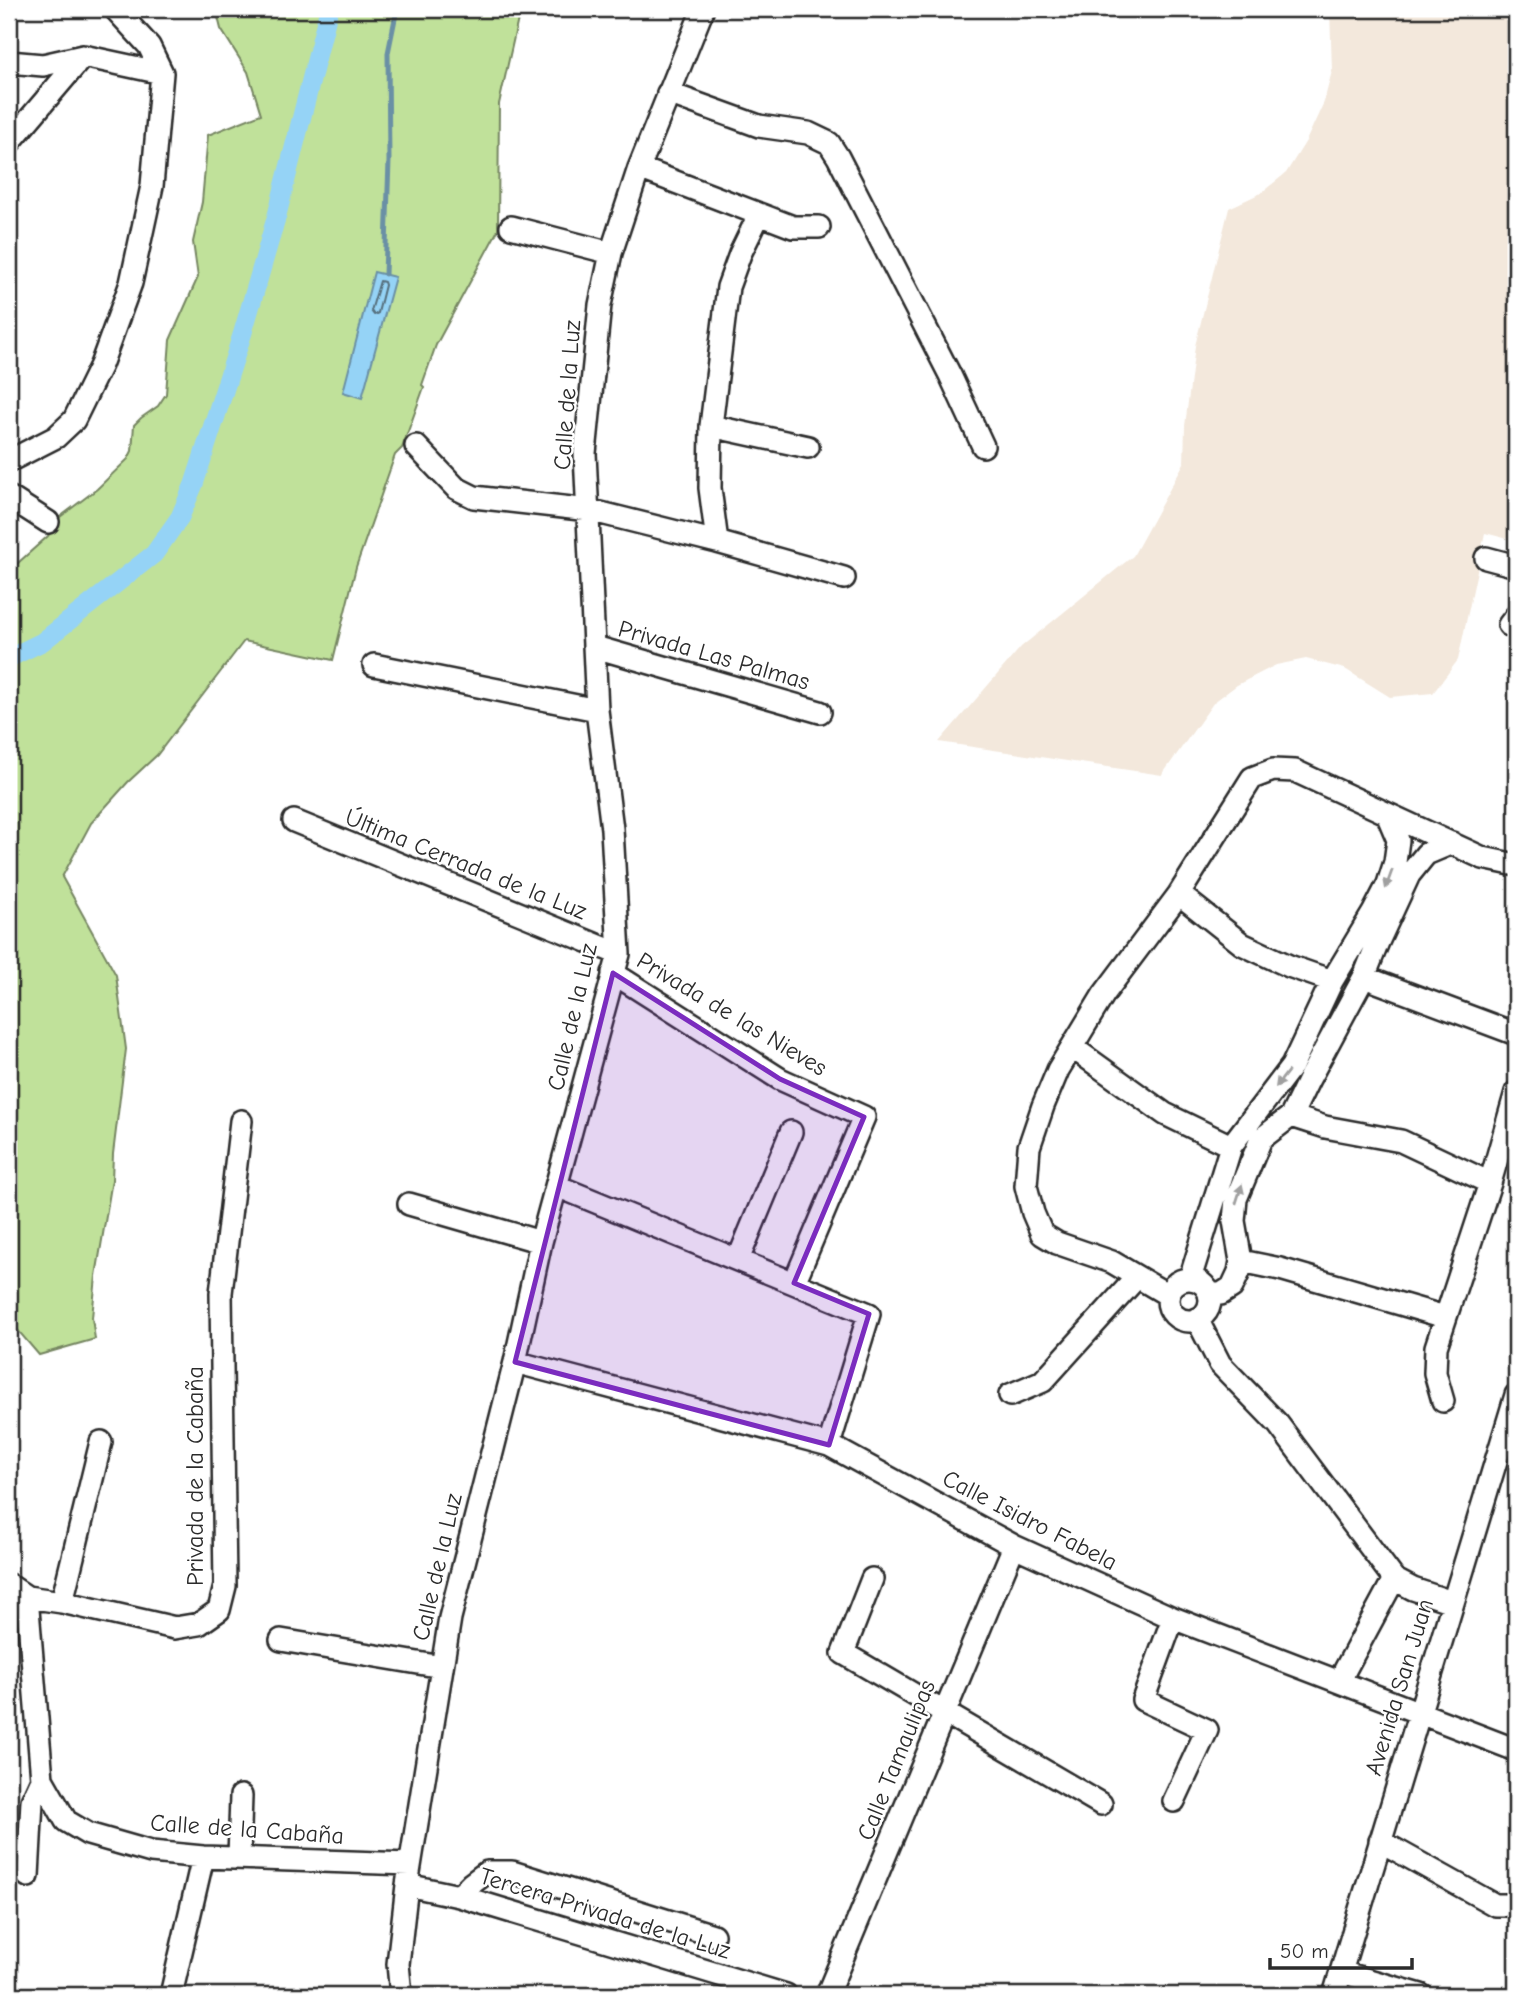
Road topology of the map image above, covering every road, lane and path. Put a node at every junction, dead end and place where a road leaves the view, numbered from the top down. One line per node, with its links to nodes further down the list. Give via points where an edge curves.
1 (115, 9): 5 (street, via 149,46)
2 (704, 9): 6 (street, Calle de la Luz)
3 (83, 56): 4 (street, via 43,65); 5 (street); 7 (street)
4 (9, 62)
5 (162, 73): 17 (street, via 152,186 131,283 101,365 74,420 56,437)
6 (668, 93): 8 (street, Calle de la Luz); 15 (street, via 760,126 808,133 829,143)
7 (9, 143)
8 (639, 168): 9 (street); 12 (street, Calle de la Luz)
9 (760, 215): 11 (street, via 793,226); 13 (street, via 728,287)
10 (511, 227): 12 (street)
11 (819, 227)
12 (611, 253): 19 (street, Calle de la Luz, via 600,305 585,453)
13 (711, 426): 16 (street); 21 (street, via 710,488)
14 (416, 446): 19 (street, via 456,488 474,497)
15 (983, 446)
16 (808, 447)
17 (9, 461)
18 (9, 496): 20 (street)
19 (589, 509): 21 (street); 25 (street, Calle de la Luz)
20 (48, 522)
21 (717, 541): 24 (street)
22 (1486, 558): 23 (street)
23 (1516, 566)
24 (844, 578)
25 (595, 647): 27 (street, Calle de la Luz); 28 (street, Privada Las Palmas)
26 (374, 665): 27 (street)
27 (597, 710): 34 (street, Calle de la Luz, via 612,829)
28 (820, 712)
29 (1387, 814): 31 (street); 33 (street, via 1295,771 1273,770 1252,778); 36 (street, one-way to 36, via 1398,840 1388,884)
30 (294, 821): 34 (street, Última Cerrada de la Luz)
31 (1452, 843): 32 (street, via 1483,858); 35 (street, via 1426,854 1409,875)
32 (1516, 864)
33 (1179, 894): 36 (street, via 1241,944); 38 (street, via 1104,993)
34 (616, 964): 45 (street, Calle de la Luz); 52 (street, Privada de las Nieves, via 780,1079 864,1117)
35 (1364, 977): 37 (street); 40 (street)
36 (1332, 981): 43 (street, one-way to 43, via 1292,1066)
37 (1516, 1034)
38 (1072, 1047): 43 (street, via 1165,1114); 50 (street, via 1058,1070 1029,1147 1026,1186 1033,1213 1042,1234)
39 (1516, 1092): 44 (street)
40 (1291, 1116): 44 (street, via 1401,1141); 49 (street, one-way to 40, via 1234,1220 1236,1199 1261,1139)
41 (241, 1121): 67 (street, Privada de la Cabaña, via 221,1293 225,1586 219,1609 199,1624 175,1628)
42 (791, 1132): 48 (street)
43 (1230, 1146): 51 (street)
44 (1490, 1183): 55 (street)
45 (557, 1186): 47 (street, Calle de la Luz); 48 (street)
46 (409, 1204): 47 (street)
47 (541, 1242): 57 (street, Calle de la Luz)
48 (738, 1260): 52 (street)
49 (1241, 1261): 53 (street, via 1232,1287); 55 (street)
50 (1138, 1277): 54 (street); 58 (street, via 1042,1381)
51 (1190, 1279): 53 (street); 54 (street, via 1175,1284)
52 (794, 1283): 62 (street, via 869,1314)
53 (1209, 1294): 56 (street, via 1208,1309)
54 (1168, 1295): 56 (street, via 1173,1314 1189,1321)
55 (1446, 1317): 60 (street, via 1435,1360)
56 (1197, 1319): 65 (street, via 1220,1364 1278,1424)
57 (515, 1362): 62 (street, Calle Isidro Fabela); 71 (street, Calle de la Luz, via 450,1618)
58 (1010, 1395)
59 (1516, 1395): 68 (street, Avenida San Juan)
60 (1443, 1401)
61 (101, 1442): 67 (street)
62 (829, 1445): 63 (street, Calle Isidro Fabela)
63 (1014, 1546): 69 (street, Calle Isidro Fabela); 73 (street, Calle Tamaulipas)
64 (872, 1579): 73 (street, via 842,1653)
65 (1394, 1579): 68 (street); 72 (street)
66 (18, 1591): 67 (street, Privada de la Cabaña); 76 (street, Calle de la Cabaña)
67 (62, 1602)
68 (1452, 1602): 74 (street, Avenida San Juan)
69 (1173, 1618): 72 (street, Calle Isidro Fabela); 78 (street, via 1143,1700 1207,1730)
70 (281, 1640): 71 (street)
71 (442, 1667): 83 (street, Calle de la Luz)
72 (1341, 1682): 74 (street, Calle Isidro Fabela)
73 (944, 1712): 79 (street); 92 (street, Calle Tamaulipas)
74 (1421, 1712): 75 (street, Calle Isidro Fabela); 80 (street, Avenida San Juan)
75 (1516, 1750)
76 (42, 1779): 81 (street, Calle de la Cabaña, via 66,1821 88,1834 151,1852); 84 (street, via 32,1801)
77 (241, 1796): 82 (street)
78 (1174, 1801)
79 (1101, 1804)
80 (1380, 1841): 86 (street, via 1495,1905); 88 (street, Avenida San Juan)
81 (203, 1857): 82 (street, Calle de la Cabaña); 89 (street)
82 (240, 1858): 83 (street, Calle de la Cabaña)
83 (409, 1874): 85 (street, Tercera Privada de la Luz); 90 (street, Calle de la Luz, via 398,1964)
84 (27, 1876)
85 (459, 1896): 87 (street, via 487,1872 512,1872); 91 (street, Tercera Privada de la Luz)
86 (1516, 1905)
87 (713, 1935)
88 (1341, 1972): 93 (street, Avenida San Juan); 94 (street)
89 (171, 1995)
90 (401, 1995)
91 (786, 1995)
92 (827, 1995)
93 (1334, 1995)
94 (1421, 1995)

